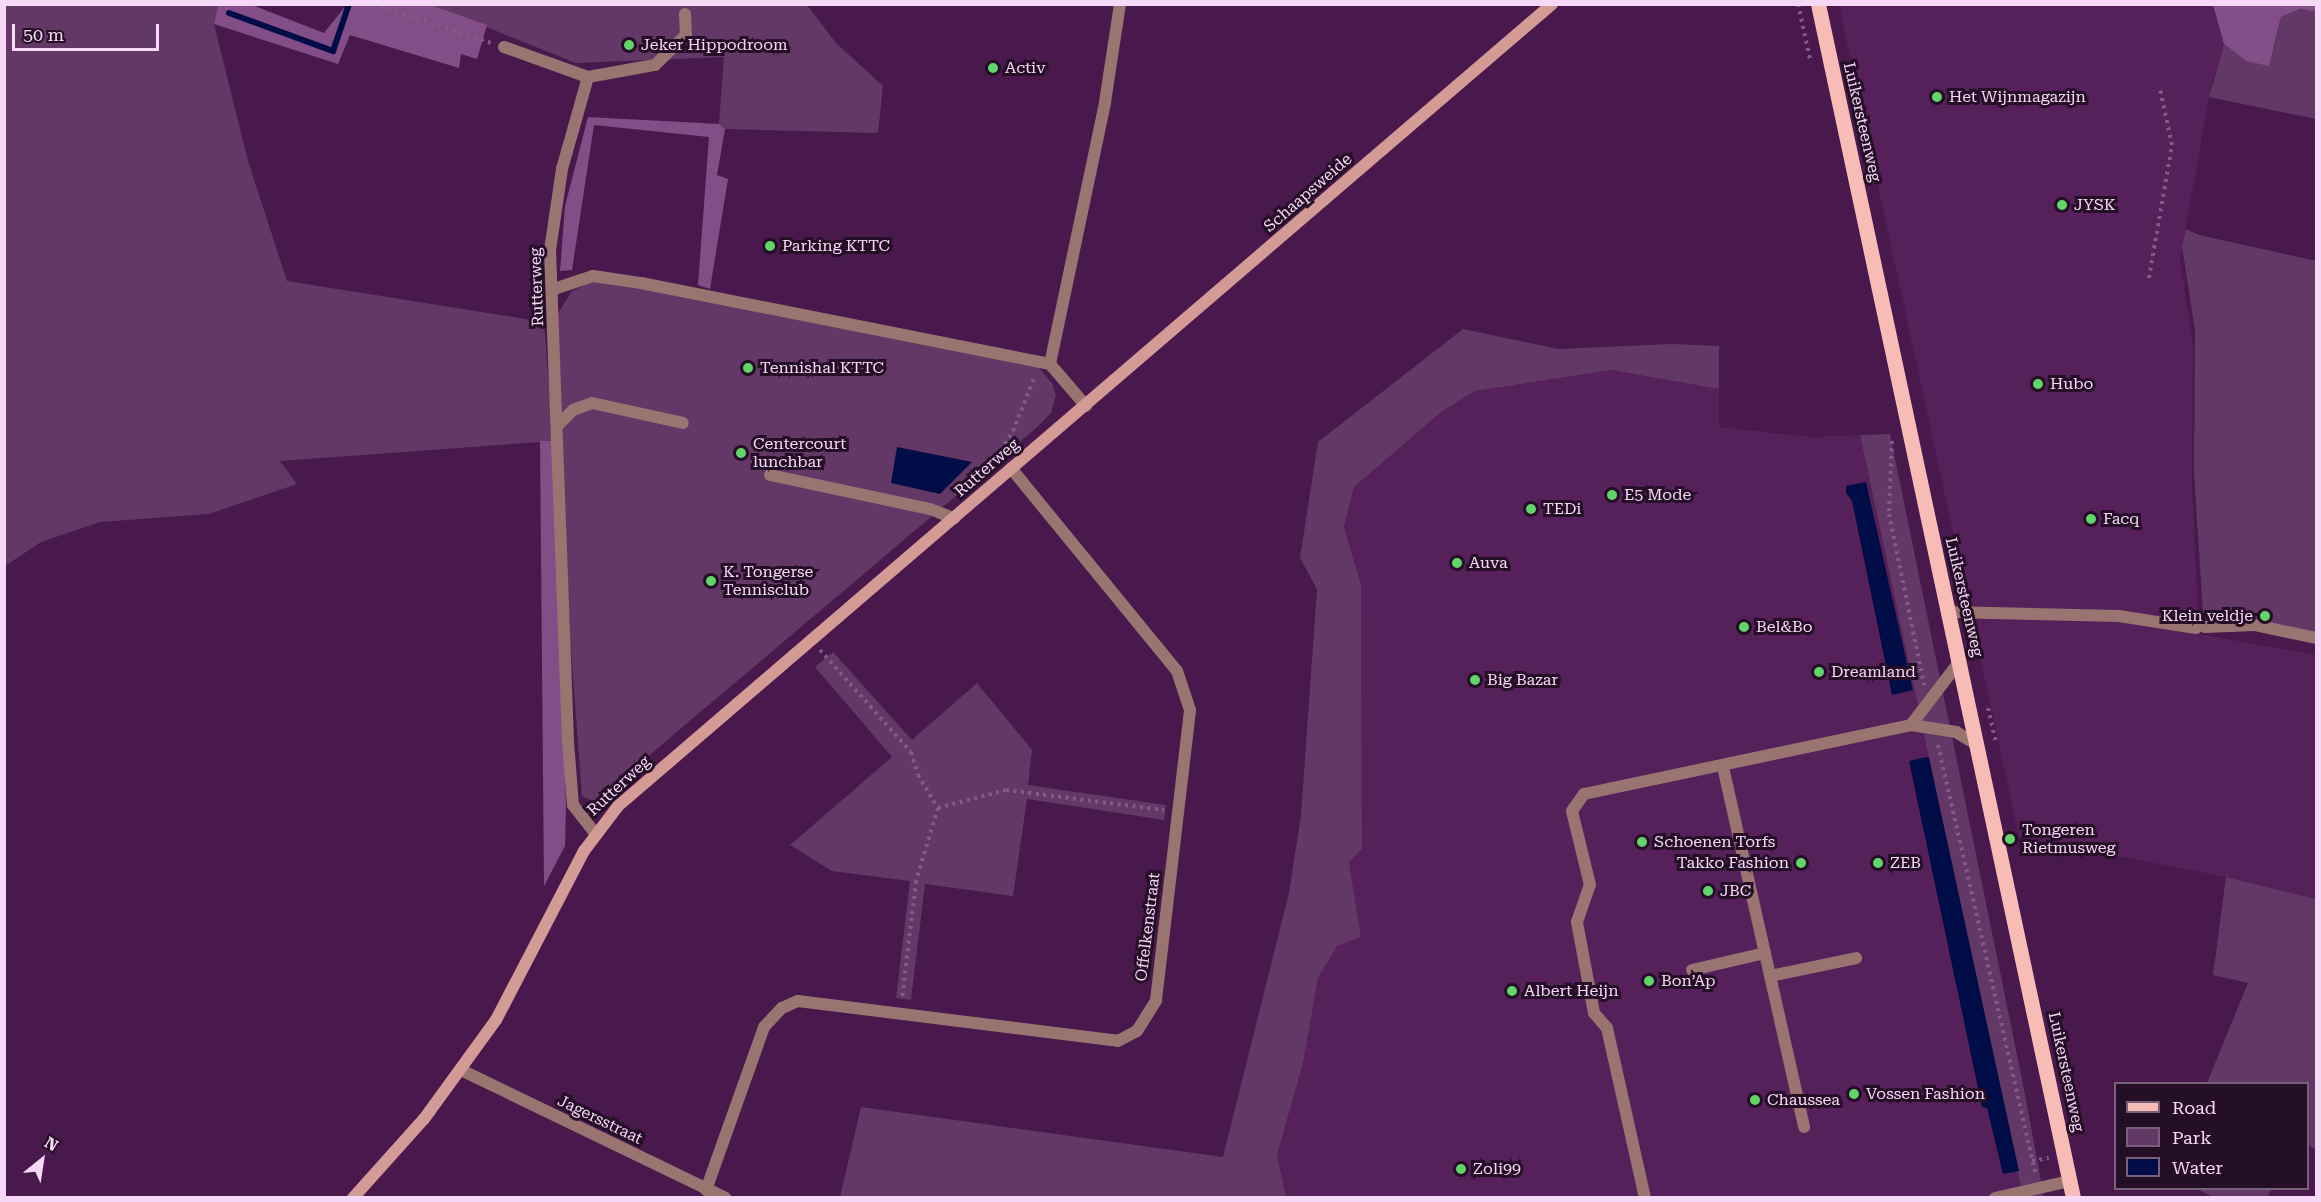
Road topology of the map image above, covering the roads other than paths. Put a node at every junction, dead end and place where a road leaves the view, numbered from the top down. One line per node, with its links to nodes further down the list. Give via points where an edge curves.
1 (1120, 4): 8 (street, via 1105,102)
2 (1552, 4): 9 (street, Schaapsweide)
3 (1818, 4): 15 (main road, Luikersteenweg)
4 (685, 14): 6 (street, via 686,34 656,65)
5 (504, 47): 6 (street)
6 (588, 77): 7 (street, Rutterweg, via 562,169 550,250)
7 (554, 289): 8 (street, via 593,276 641,283); 11 (street, Rutterweg)
8 (1050, 364): 9 (street)
9 (1086, 406): 12 (street, Rutterweg)
10 (683, 423): 11 (street, via 592,403 573,410)
11 (558, 425): 21 (street, Rutterweg, via 573,805)
12 (1011, 468): 14 (street, Rutterweg); 29 (street, Offelkenstraat, via 1177,671 1190,710 1156,1000 1137,1031 1118,1041 798,1001 782,1008 764,1028)
13 (770, 475): 14 (street, via 930,509)
14 (954, 518): 21 (street, Rutterweg, via 618,806)
15 (1947, 612): 16 (street, via 2119,616 2200,628 2254,625); 17 (main road, Luikersteenweg)
16 (2316, 638)
17 (1960, 661): 18 (street); 19 (main road, Luikersteenweg)
18 (1911, 725): 19 (street, via 1956,732); 20 (street)
19 (1976, 744): 28 (main road, Luikersteenweg)
20 (1723, 767): 22 (street); 32 (street, via 1584,794 1572,810 1590,885 1578,922 1594,1013 1607,1028)
21 (595, 833): 26 (street, Rutterweg, via 496,1020)
22 (1765, 953): 24 (street); 25 (street)
23 (1856, 958): 25 (street)
24 (1692, 969)
25 (1770, 976): 27 (street)
26 (461, 1070): 29 (street, Jagersstraat); 30 (street, Rutterweg)
27 (1804, 1127)
28 (2070, 1181): 33 (street); 34 (main road, Luikersteenweg)
29 (706, 1190): 31 (street, Jagersstraat)
30 (353, 1197)
31 (726, 1197)
32 (1645, 1197)
33 (1995, 1197)
34 (2073, 1197)

